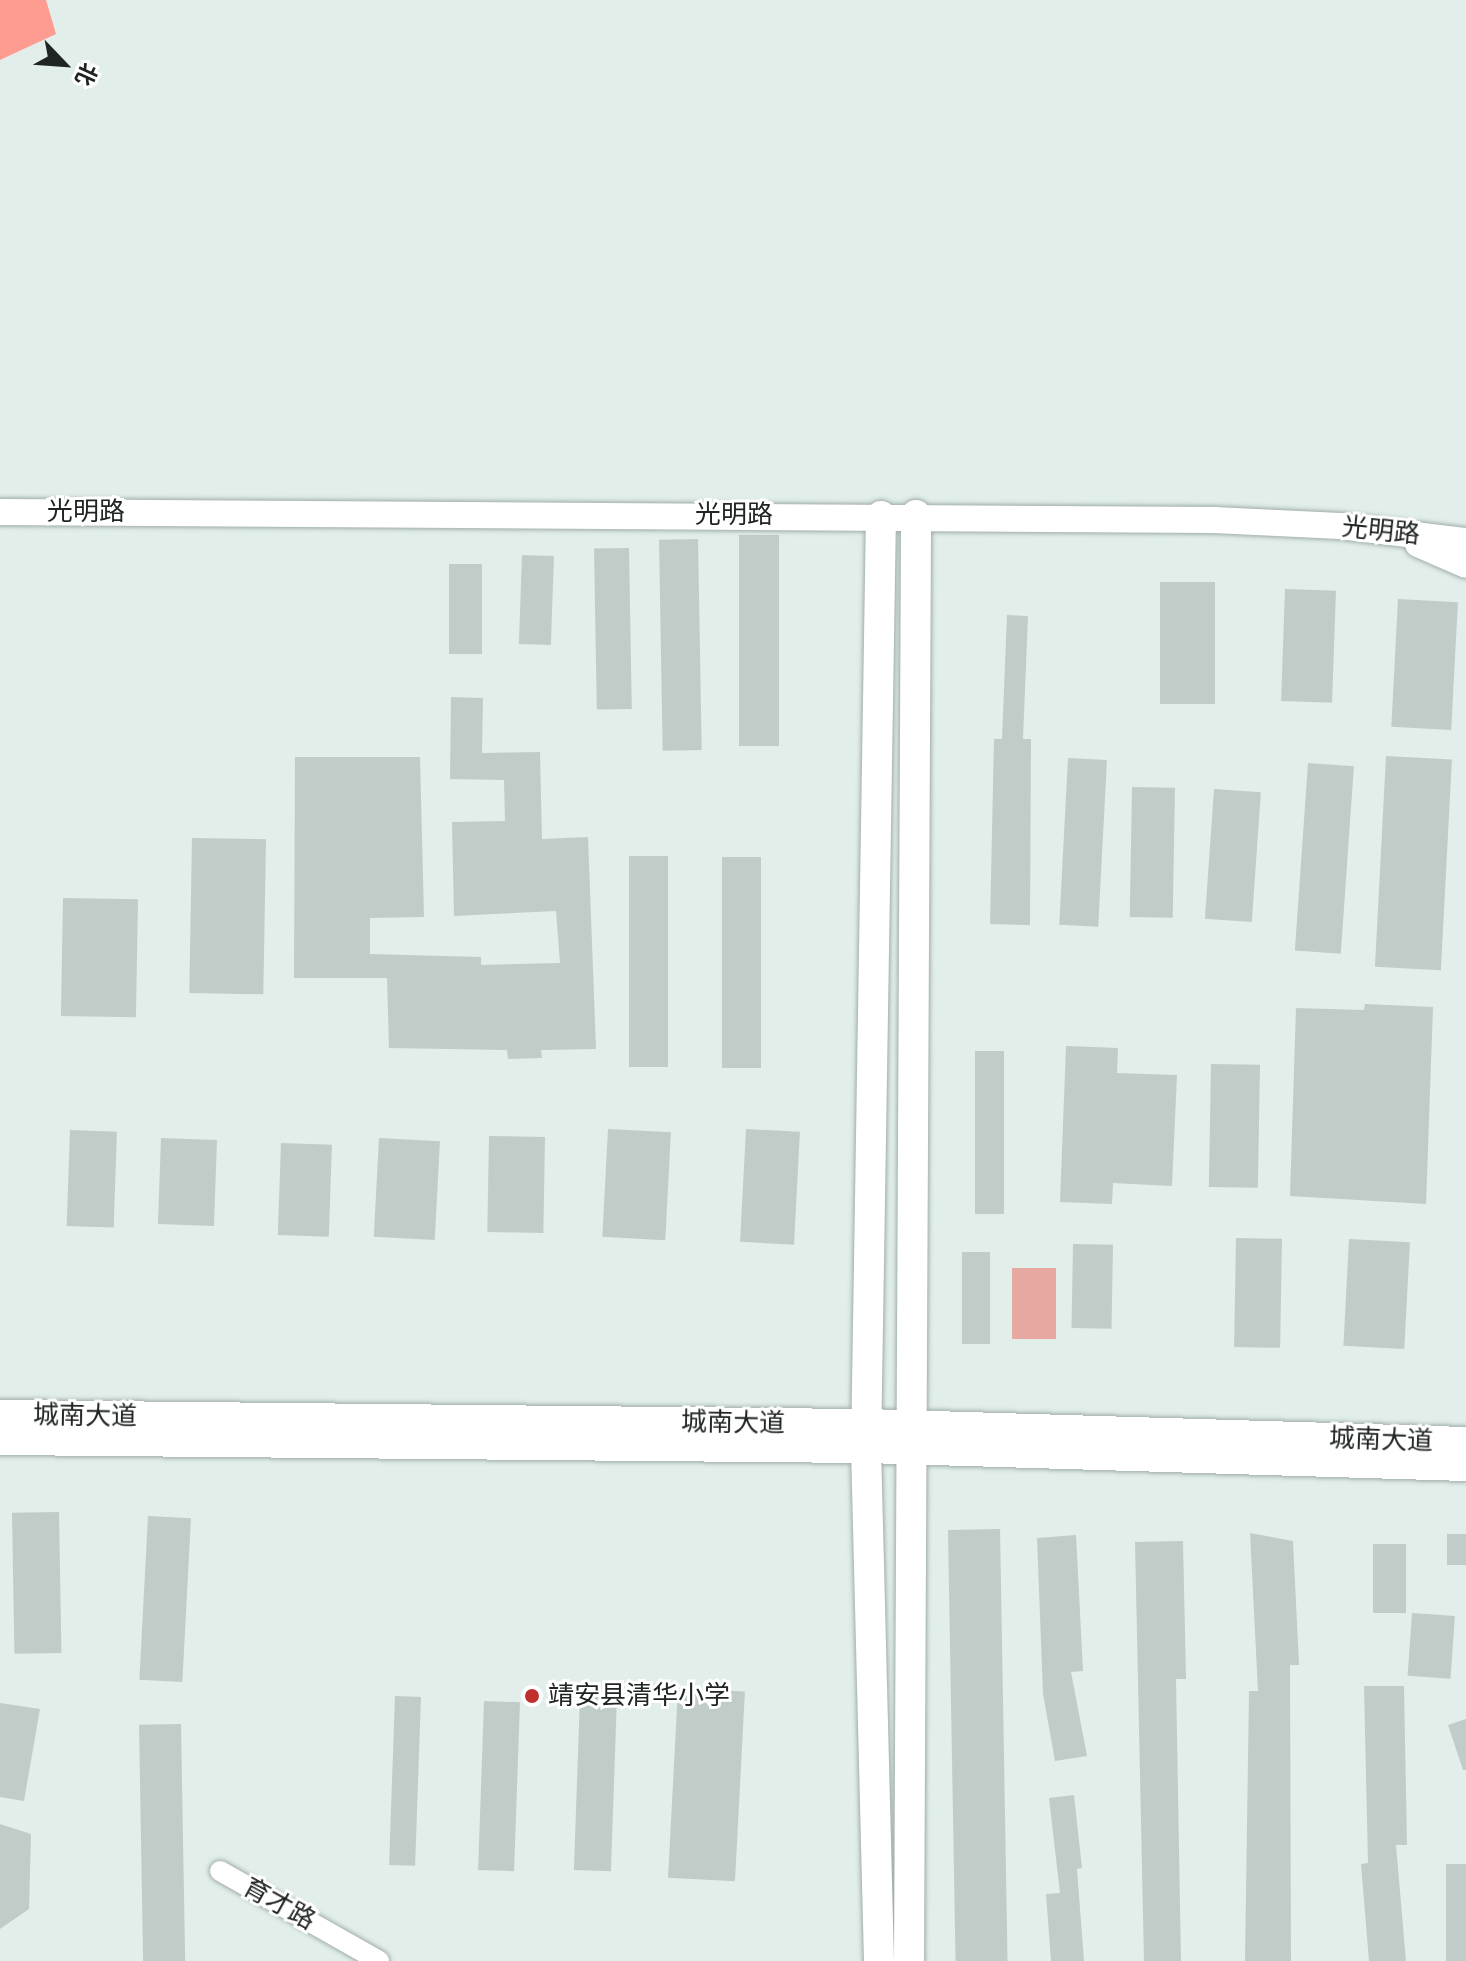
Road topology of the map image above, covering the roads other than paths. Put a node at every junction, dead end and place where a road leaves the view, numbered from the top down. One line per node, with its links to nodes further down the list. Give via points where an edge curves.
1 (0, 512): 3 (street, 光明路)
2 (916, 515): 3 (street, 光明路); 4 (street, 光明路); 9 (main road)
3 (881, 516): 8 (main road)
4 (1340, 526): 5 (street, 光明路); 6 (street, via 1432,548)
5 (1466, 541)
6 (1466, 565)
7 (0, 1415): 8 (main road, 城南大道)
8 (866, 1436): 9 (main road, 城南大道); 10 (main road, 城南大道); 15 (main road)
9 (912, 1438): 11 (main road, 城南大道); 12 (main road, 城南大道); 16 (main road)
10 (0, 1440)
11 (1466, 1442)
12 (1466, 1466)
13 (220, 1871): 14 (street, 育才路)
14 (379, 1961)
15 (879, 1961)
16 (909, 1961)

